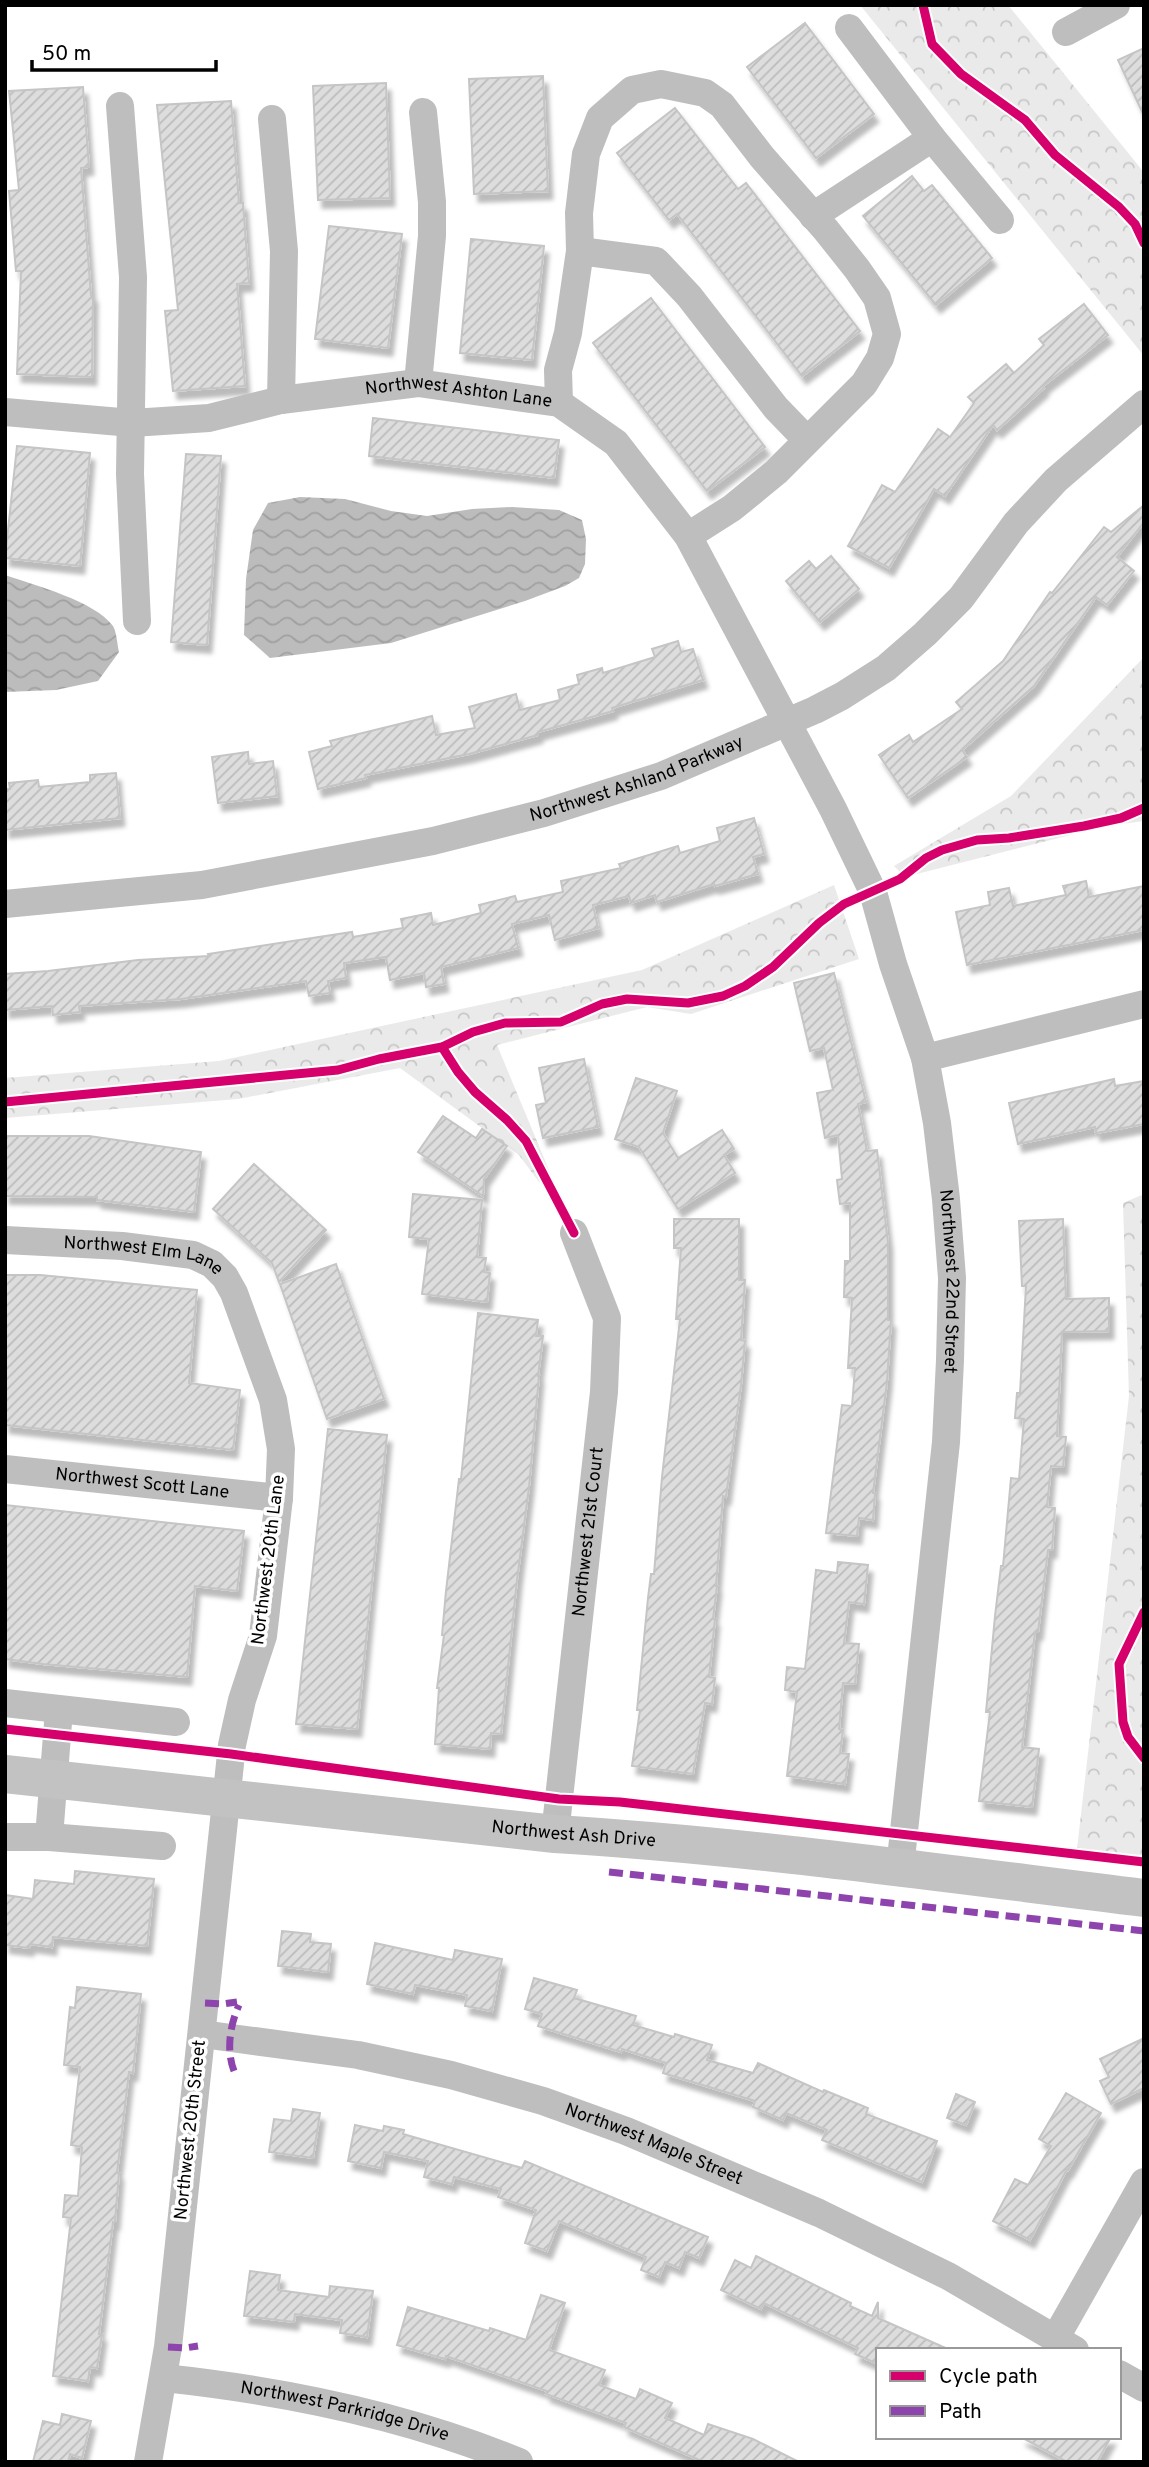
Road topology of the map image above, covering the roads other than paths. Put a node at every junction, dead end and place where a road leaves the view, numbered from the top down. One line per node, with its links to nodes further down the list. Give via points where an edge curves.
1 (1116, 5): 3 (street)
2 (849, 28): 7 (street)
3 (1066, 32)
4 (120, 106): 16 (street, via 132,277)
5 (423, 112): 11 (street, via 432,236)
6 (272, 119): 12 (street, via 284,251)
7 (932, 138): 8 (street); 9 (street)
8 (813, 216): 10 (street, via 722,105 705,93 660,84 632,90 600,118 586,154); 17 (street, via 877,298 887,334 880,358 864,384)
9 (1000, 220)
10 (580, 251): 13 (street, via 558,370); 17 (street, via 656,261)
11 (418, 383): 12 (street, Northwest Ashton Lane); 13 (street, Northwest Ashton Lane)
12 (281, 400): 16 (street, Northwest Ashton Lane, via 209,418)
13 (559, 403): 18 (street, Northwest Ashton Lane, via 616,443)
14 (1144, 404): 20 (street, Northwest Ashland Parkway, via 1056,480 1016,523 961,598 925,634 886,668)
15 (5, 412): 16 (street, Northwest Ashton Lane)
16 (132, 423): 19 (street)
17 (807, 440): 18 (street, via 732,508)
18 (688, 536): 20 (street, Northwest Ashton Lane)
19 (137, 621)
20 (788, 722): 21 (street, Northwest Ashland Parkway, via 661,776 544,813 433,841 202,885); 23 (street, Northwest 22nd Street, via 873,892)
21 (5, 904)
22 (1144, 1004): 23 (street)
23 (925, 1058): 39 (street, Northwest 22nd Street, via 947,1199 952,1278 950,1360 946,1442)
24 (574, 1233): 35 (street, Northwest 21st Court, via 607,1318 604,1392)
25 (5, 1240): 26 (street, Northwest Elm Lane, via 193,1255 225,1277)
26 (245, 1323): 28 (street, Northwest 20th Lane, via 273,1400 281,1449)
27 (5, 1469): 28 (street, Northwest Scott Lane)
28 (279, 1498): 34 (street, Northwest 20th Lane, via 263,1636 242,1700)
29 (5, 1703): 30 (street)
30 (60, 1710): 31 (street); 33 (street)
31 (176, 1722)
32 (5, 1774): 33 (street, Northwest Ash Drive)
33 (52, 1779): 34 (street, Northwest Ash Drive); 37 (street)
34 (226, 1798): 35 (street, Northwest Ash Drive); 41 (street, Northwest 20th Street)
35 (555, 1834): 39 (street, Northwest Ash Drive)
36 (5, 1837): 37 (street)
37 (48, 1837): 38 (street)
38 (162, 1846)
39 (900, 1868): 40 (street, Northwest Ash Drive)
40 (1144, 1898)
41 (202, 2034): 43 (street, Northwest Maple Street, via 358,2055 555,2105 687,2155 819,2213 948,2276); 45 (street, Northwest 20th Street)
42 (1144, 2182): 43 (street)
43 (1065, 2344)
44 (1121, 2375): 46 (street)
45 (164, 2378): 47 (street, Northwest 20th Street); 48 (street, Northwest Parkridge Drive, via 340,2405 424,2427)
46 (1144, 2388)
47 (148, 2462)
48 (519, 2462)

